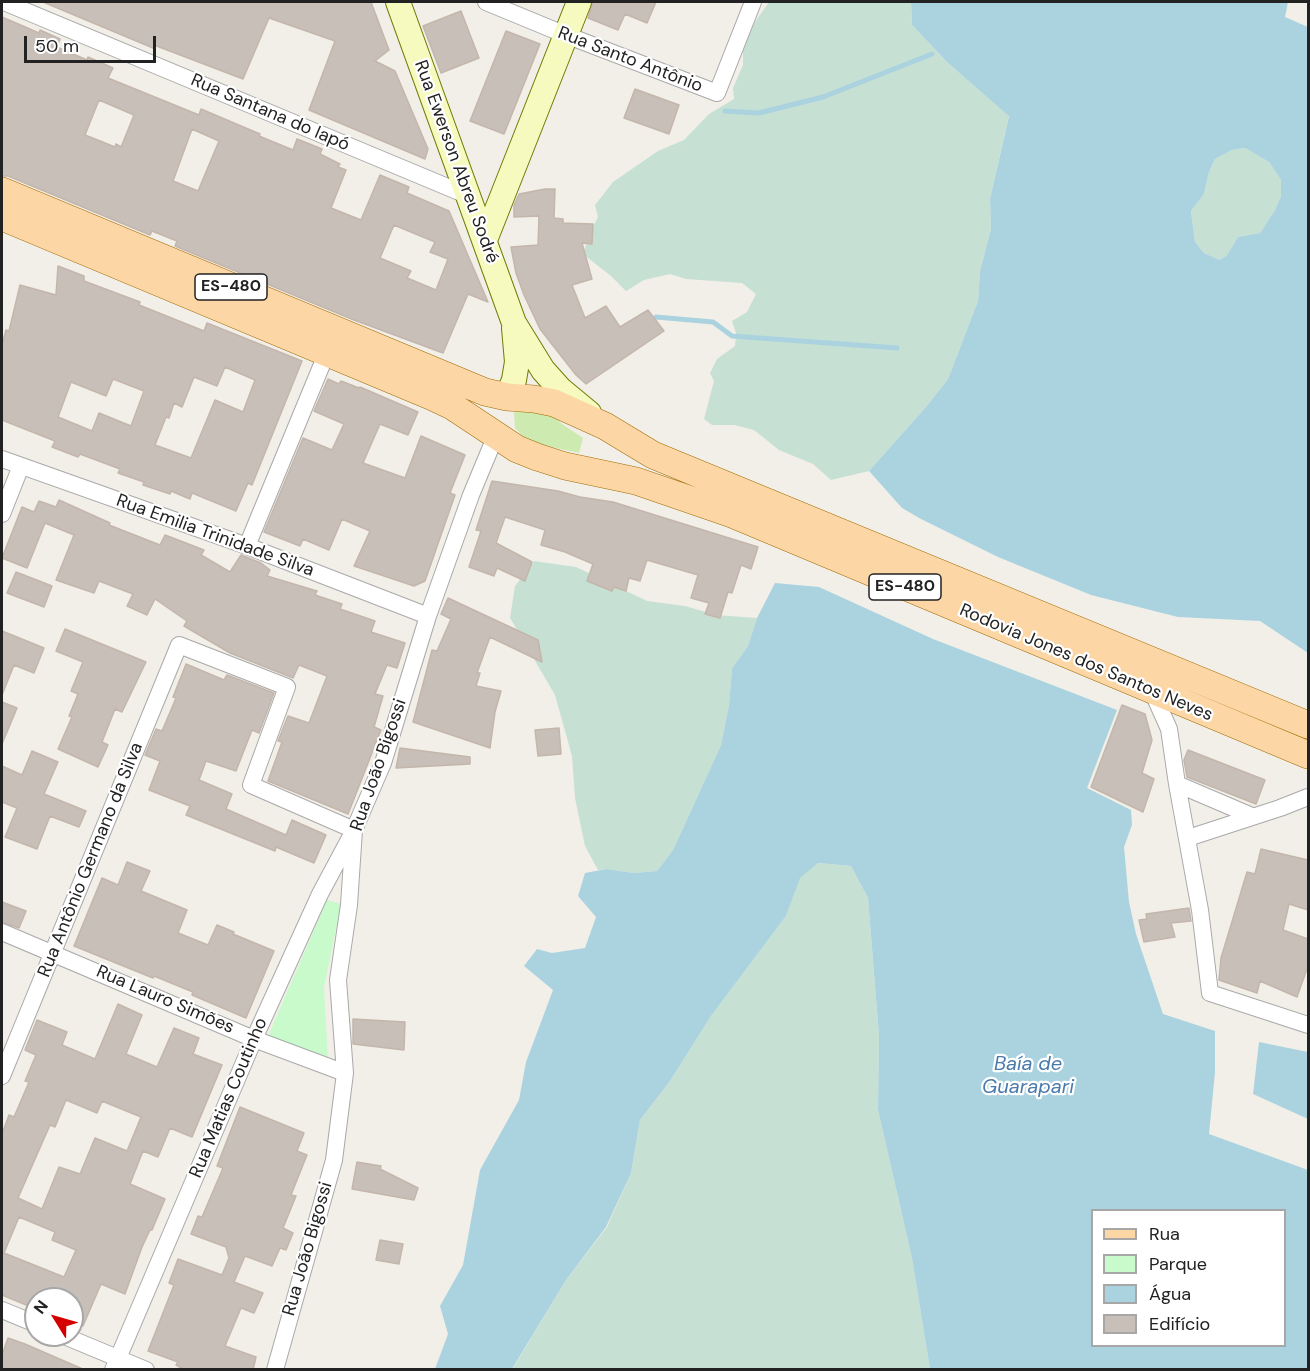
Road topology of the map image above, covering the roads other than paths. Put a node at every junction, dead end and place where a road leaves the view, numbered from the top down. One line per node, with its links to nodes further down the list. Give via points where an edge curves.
1 (4, 2): 8 (street, Rua Santana do Iapó)
2 (398, 2): 8 (main road, Rua Ewerson Abreu Sodré)
3 (486, 2): 6 (street, Rua Santo Antônio)
4 (579, 2): 6 (main road)
5 (753, 2): 6 (street, Rua Santo Antônio, via 717,93)
6 (566, 35): 10 (main road)
7 (2, 191): 11 (main road, Rodovia Jones dos Santos Neves / ES-480)
8 (469, 196): 10 (main road, Rua Ewerson Abreu Sodré)
9 (2, 217): 11 (main road, Rodovia Jones dos Santos Neves / ES-480)
10 (485, 240): 12 (main road, Rua Ewerson Abreu Sodré)
11 (132, 258): 13 (main road, Rodovia Jones dos Santos Neves / ES-480)
12 (514, 323): 14 (main road, Rua Ewerson Abreu Sodré, via 517,362); 15 (main road, Rua Ewerson Abreu Sodré, via 538,363 560,389)
13 (331, 341): 14 (main road, Rodovia Jones dos Santos Neves / ES-480); 16 (main road, Rodovia Jones dos Santos Neves / ES-480, via 452,406); 20 (street)
14 (507, 397): 15 (main road, Rodovia Jones dos Santos Neves / ES-480, via 554,403); 16 (main road, via 498,415)
15 (605, 426): 23 (main road, Rodovia Jones dos Santos Neves / ES-480, via 653,455)
16 (496, 435): 21 (street, Rua João Bigossi); 22 (main road, Rodovia Jones dos Santos Neves / ES-480, via 537,457 636,481 732,514)
17 (2, 459): 18 (street, Rua Emilia Trinidade Silva)
18 (21, 466): 19 (street); 20 (street, Rua Emilia Trinidade Silva)
19 (2, 514)
20 (247, 546): 21 (street, Rua Emilia Trinidade Silva)
21 (428, 616): 28 (street, Rua João Bigossi, via 383,763)
22 (1152, 691): 24 (main road, Rodovia Jones dos Santos Neves / ES-480); 25 (street, via 1169,729)
23 (1308, 725)
24 (1308, 755)
25 (1178, 784): 27 (street); 29 (street)
26 (1308, 797): 27 (street)
27 (1252, 816): 29 (street)
28 (354, 830): 31 (street, Rua Antônio Germano da Silva, via 251,785 287,687 180,645); 33 (street, Rua Matias Coutinho); 34 (street, Rua João Bigossi, via 338,980)
29 (1188, 838): 32 (street, via 1210,993)
30 (2, 932): 31 (street, Rua Lauro Simões)
31 (53, 952): 33 (street, Rua Lauro Simões); 35 (street, Rua Antônio Germano da Silva)
32 (1308, 1025)
33 (254, 1038): 34 (street, Rua Lauro Simões); 39 (street, Rua Matias Coutinho)
34 (345, 1074): 41 (street, Rua João Bigossi, via 334,1160)
35 (2, 1076)
36 (2, 1310): 37 (street)
37 (24, 1319)
38 (84, 1347): 39 (street)
39 (115, 1364): 40 (street)
40 (146, 1370)
41 (275, 1370)

